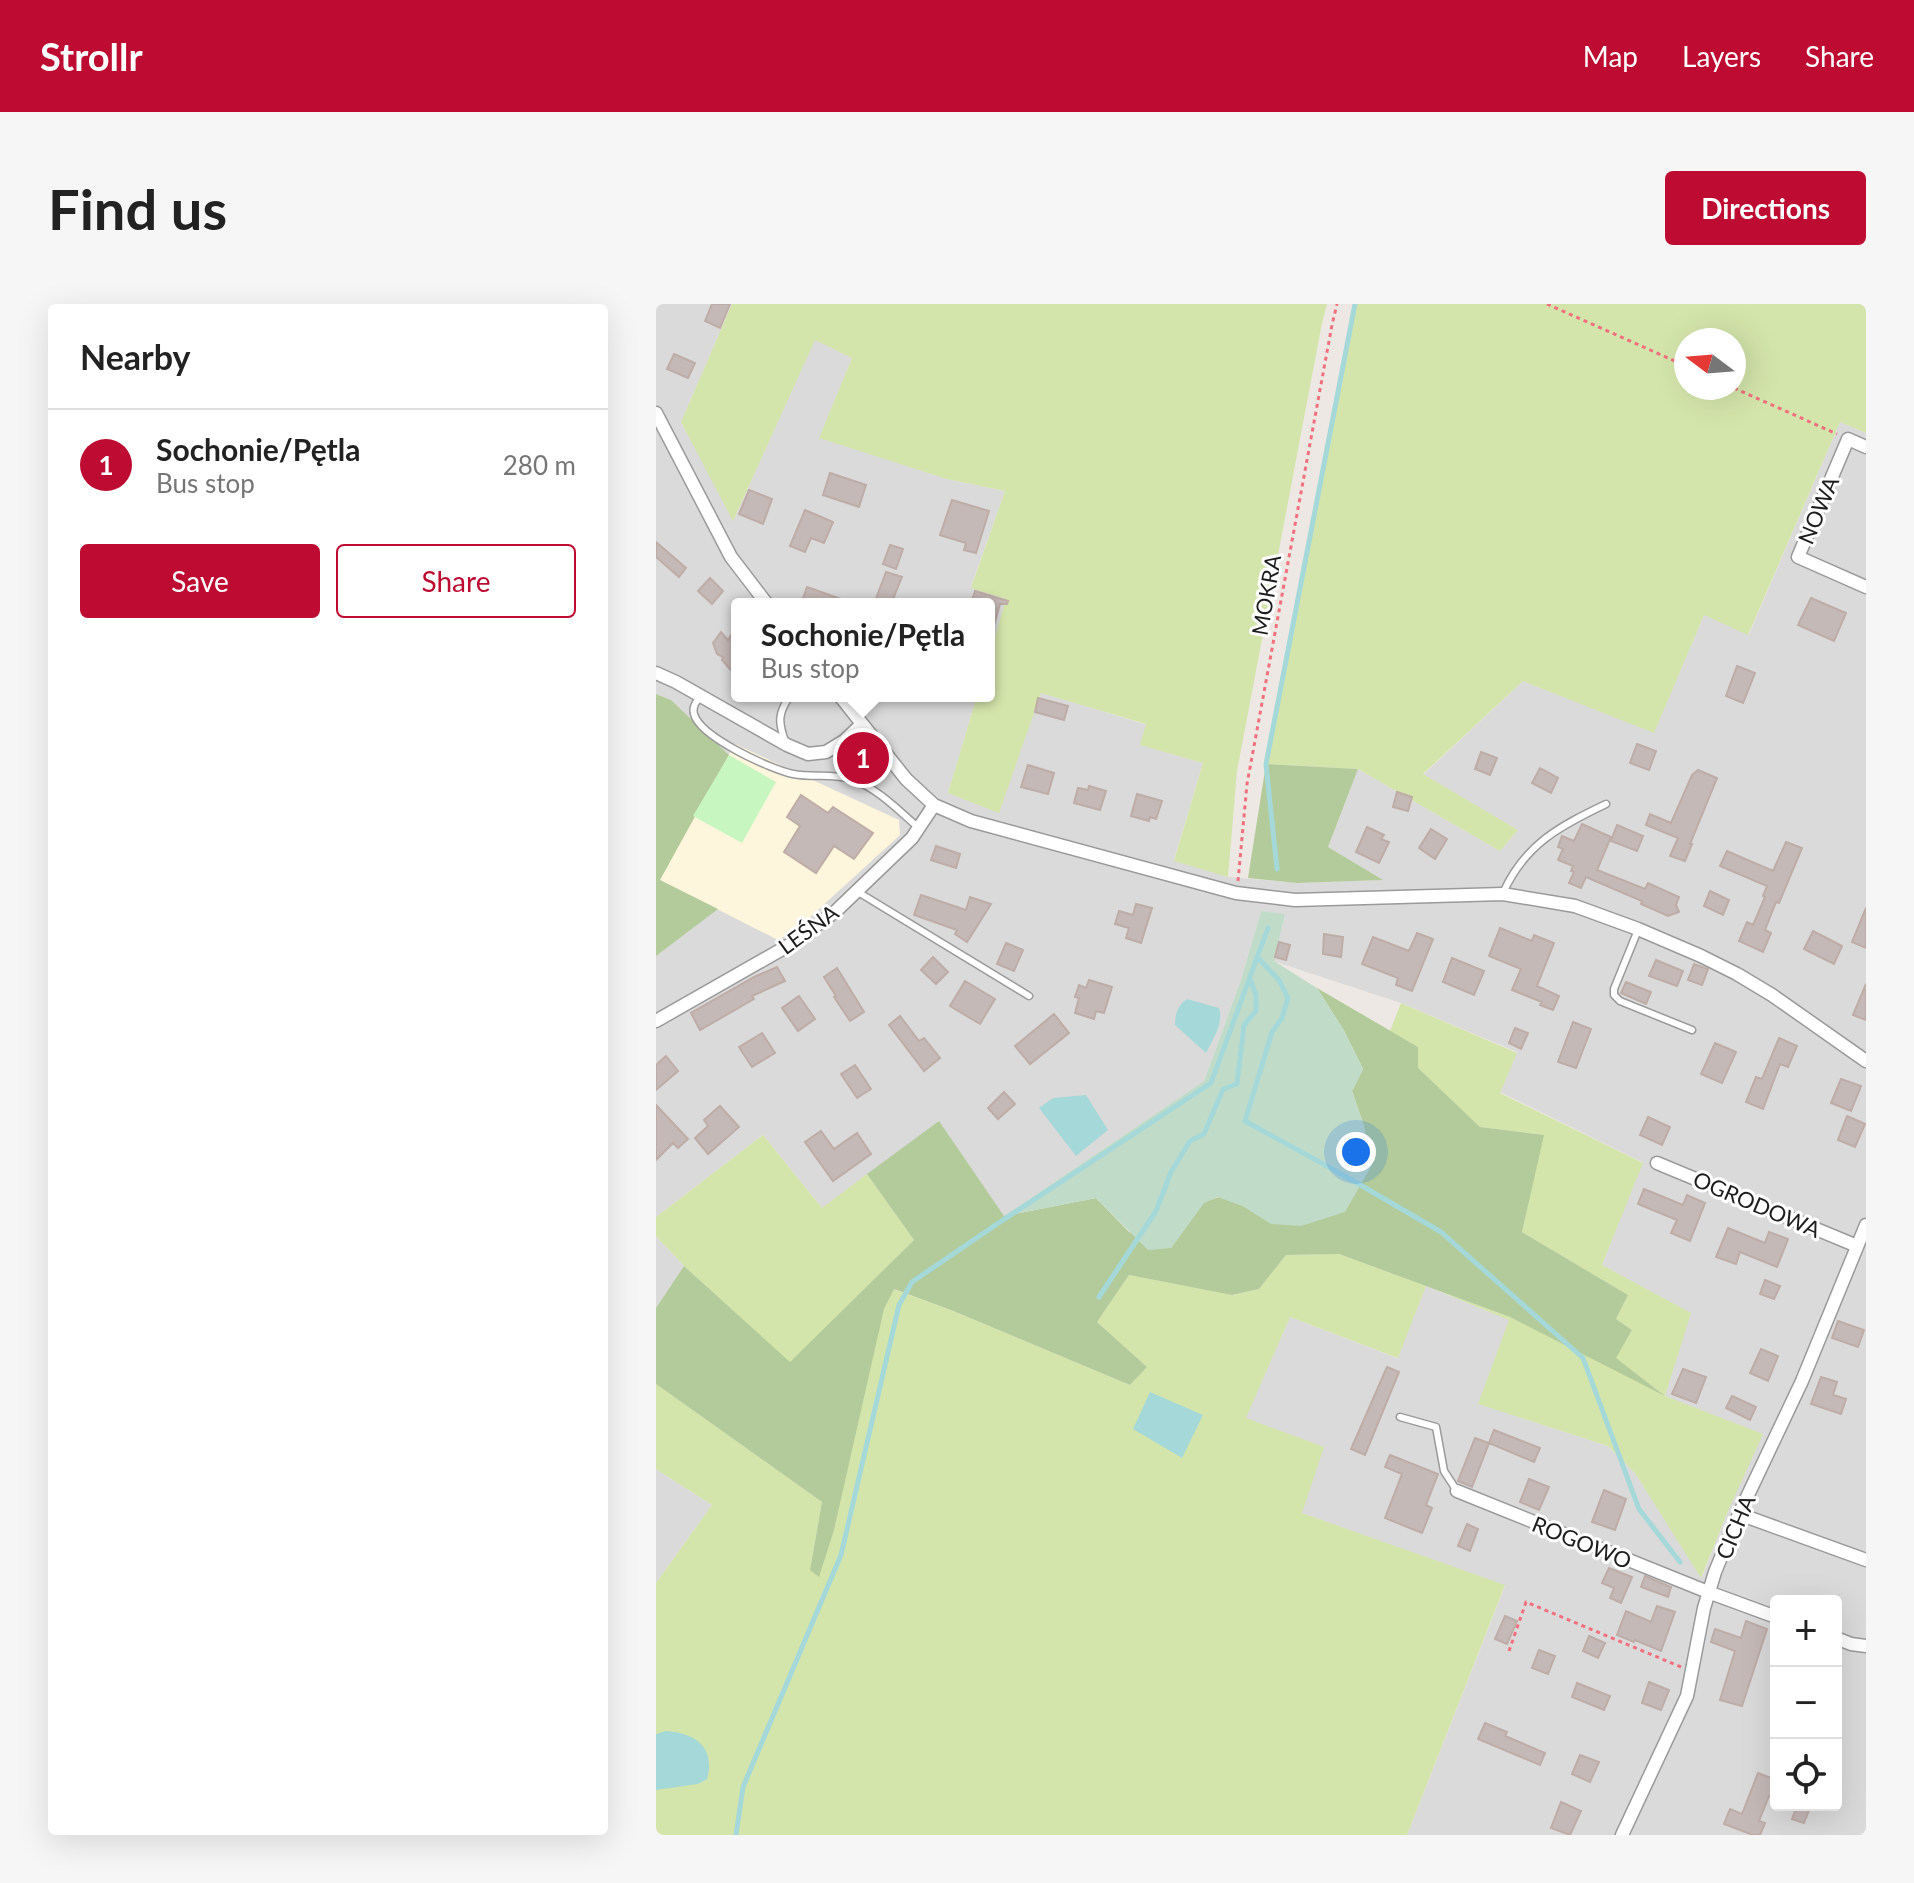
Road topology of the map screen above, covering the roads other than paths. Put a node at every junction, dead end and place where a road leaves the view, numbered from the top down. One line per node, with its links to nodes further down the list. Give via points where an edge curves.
1 (656, 413): 4 (street, via 731,557)
2 (1866, 447): 3 (street, NOWA, via 1848,439 1798,557)
3 (1866, 587)
4 (762, 598)
5 (656, 673): 6 (street)
6 (700, 697): 10 (street); 13 (lane, via 694,714 721,742 792,774 857,781)
7 (786, 702): 10 (lane, via 780,720)
8 (845, 702): 9 (street)
9 (862, 724): 10 (street, via 820,754); 12 (street)
10 (787, 745)
11 (1606, 804): 15 (lane, via 1550,833 1512,872)
12 (934, 805): 13 (street, LEŚNA); 15 (street, via 971,821 1236,893 1295,900)
13 (919, 828): 14 (street, LEŚNA)
14 (858, 892): 17 (lane); 18 (street, LEŚNA, via 791,944)
15 (1503, 894): 16 (street, via 1575,906)
16 (1638, 929): 19 (lane, via 1614,995); 20 (street, via 1737,974)
17 (1029, 996)
18 (656, 1021)
19 (1692, 1030)
20 (1866, 1061)
21 (1657, 1163): 23 (street, OGRODOWA)
22 (1866, 1225): 23 (street, CICHA)
23 (1857, 1246): 26 (street, CICHA, via 1802,1381)
24 (1400, 1417): 25 (lane, via 1436,1427 1444,1471)
25 (1457, 1491): 28 (street, ROGOWO)
26 (1739, 1514): 27 (street); 28 (street, CICHA)
27 (1866, 1560)
28 (1708, 1592): 29 (street, ROGOWO); 32 (street, CICHA, via 1687,1696)
29 (1770, 1615)
30 (1842, 1640): 31 (street)
31 (1866, 1646)
32 (1622, 1835)

